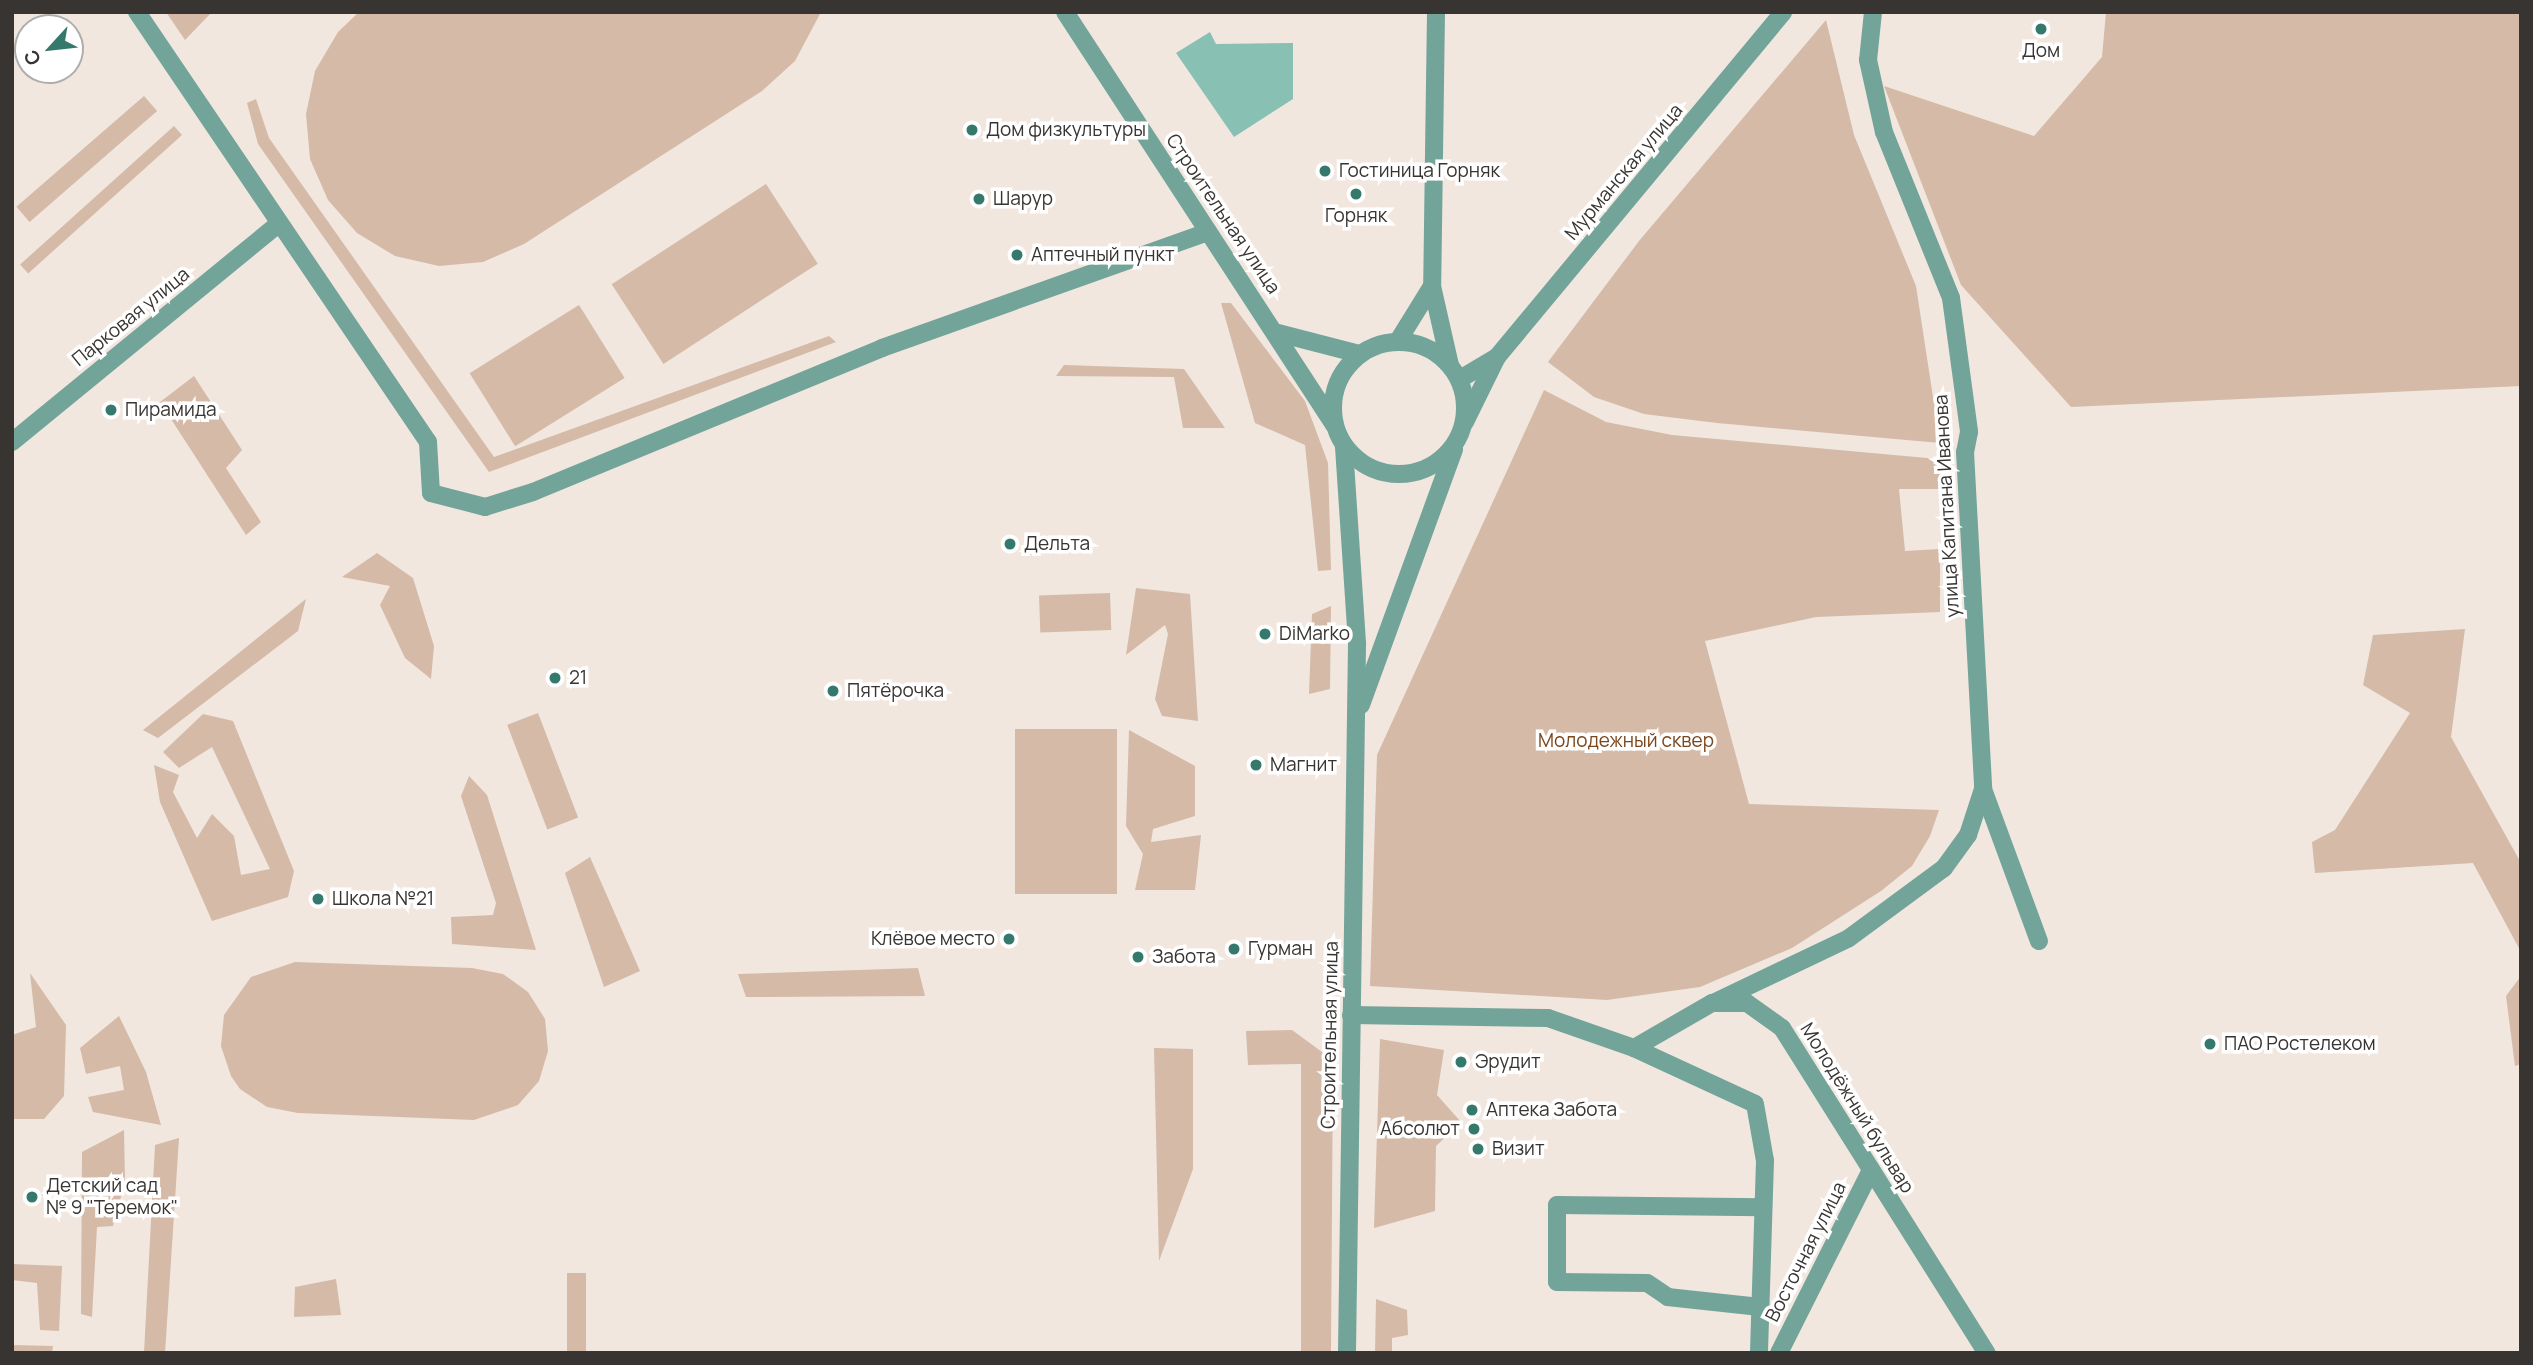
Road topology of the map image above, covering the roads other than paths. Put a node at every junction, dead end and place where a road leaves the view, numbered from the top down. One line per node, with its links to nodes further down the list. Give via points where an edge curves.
1 (136, 12): 6 (street)
2 (1065, 12): 7 (street, Строительная улица)
3 (1436, 12): 8 (street)
4 (1783, 12): 12 (street, Мурманская улица)
5 (1873, 12): 20 (street, улица Капитана Иванова, via 1868,60 1884,132 1951,298 1969,432 1965,452)
6 (278, 225): 7 (street, via 428,442 431,493 485,507 533,492 882,348); 17 (street, Парковая улица)
7 (1208, 232): 9 (street, Строительная улица)
8 (1432, 286): 10 (street); 13 (street)
9 (1278, 333): 11 (street); 15 (street, Строительная улица)
10 (1398, 341): 11 (street); 13 (street, via 1425,346)
11 (1359, 354): 15 (street, via 1335,389)
12 (1497, 357): 13 (street); 14 (street)
13 (1455, 372): 14 (street, via 1466,402)
14 (1465, 422): 16 (street)
15 (1334, 425): 18 (street)
16 (1457, 441): 18 (street, via 1429,468 1400,475 1362,464); 19 (street, Строительная улица)
17 (12, 442)
18 (1344, 447): 19 (street, Строительная улица, via 1352,523)
19 (1356, 718): 23 (street, Строительная улица)
20 (1983, 789): 21 (street); 22 (street, via 1968,835 1944,868 1849,938)
21 (2039, 941)
22 (1712, 1003): 24 (street, Молодёжный бульвар); 25 (street, Молодёжный бульвар, via 1747,1003 1782,1028)
23 (1351, 1015): 24 (street, via 1548,1018); 28 (street, Строительная улица)
24 (1634, 1048): 26 (street, via 1755,1104 1765,1161)
25 (1871, 1170): 30 (street, Восточная улица); 31 (street, Молодёжный бульвар)
26 (1763, 1207): 27 (street); 27 (street, via 1557,1205 1557,1283 1647,1283 1668,1297)
27 (1760, 1307): 29 (street)
28 (1347, 1353)
29 (1759, 1353)
30 (1779, 1353)
31 (1987, 1353)

